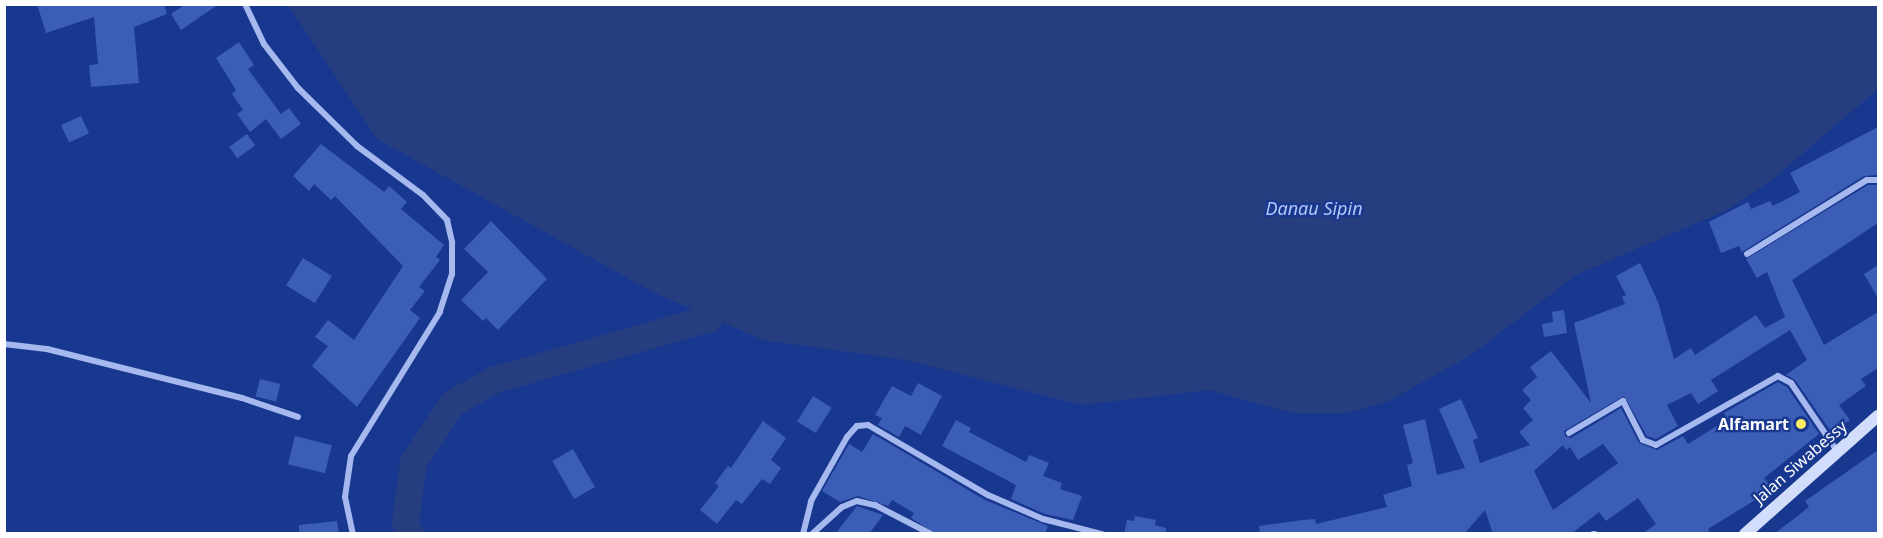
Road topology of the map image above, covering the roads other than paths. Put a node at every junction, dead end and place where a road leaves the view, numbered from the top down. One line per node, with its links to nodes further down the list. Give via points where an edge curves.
1 (245, 4): 10 (street, via 264,44 298,88 357,146 423,195 447,220 452,242 452,274 440,312 351,456 345,497)
2 (1878, 180): 3 (street, via 1868,180)
3 (1747, 254)
4 (4, 344): 6 (street, via 47,349 242,398)
5 (1878, 416): 8 (main road, Jalan Siwabessy)
6 (298, 417)
7 (1569, 433): 8 (street, via 1623,401 1643,440 1656,445 1778,376 1791,382)
8 (1837, 451): 15 (main road, Jalan Siwabessy)
9 (1076, 531): 11 (street, via 988,495 868,425 857,426 847,437 811,501); 14 (street)
10 (353, 534)
11 (802, 534)
12 (812, 534): 13 (street, via 842,507 857,501 875,505)
13 (931, 534)
14 (1102, 534)
15 (1745, 534)

